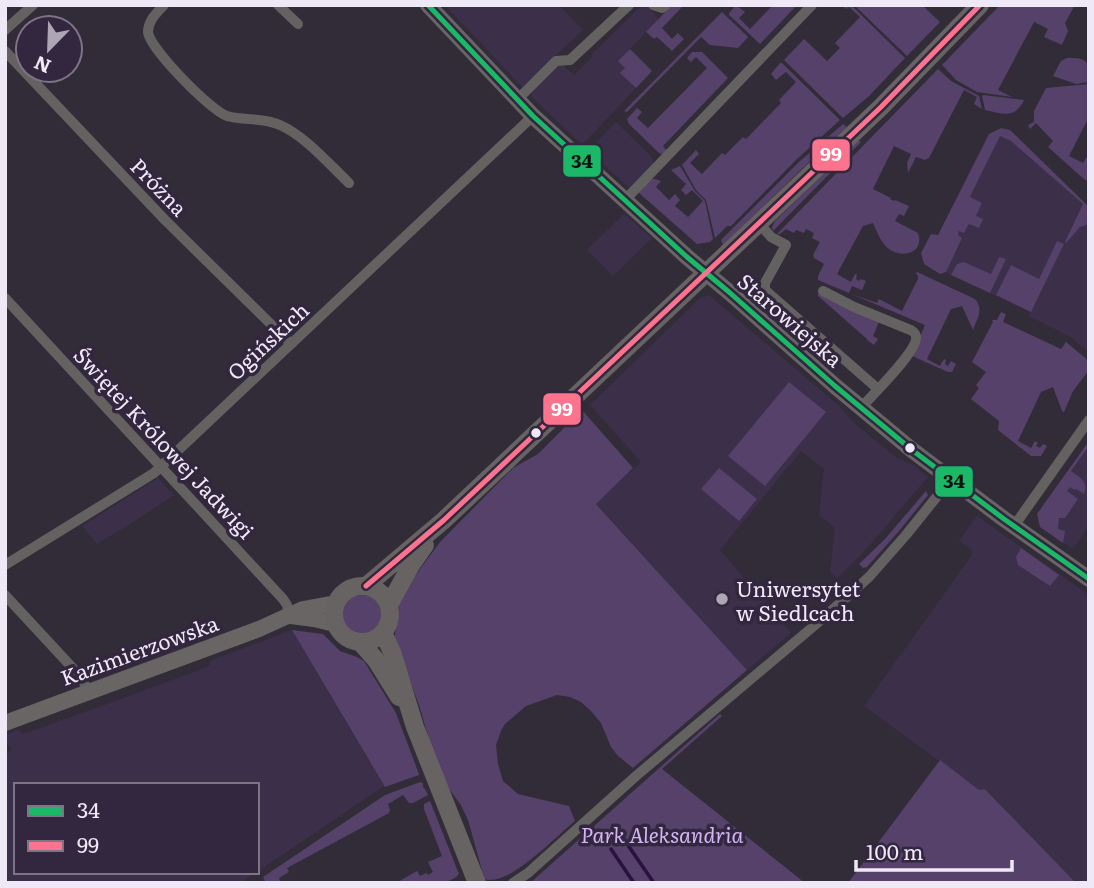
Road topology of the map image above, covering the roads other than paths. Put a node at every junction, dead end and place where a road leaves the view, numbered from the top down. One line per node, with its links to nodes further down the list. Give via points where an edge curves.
1 (33, 5): 11 (street)
2 (164, 5): 15 (street, via 150,23 149,37 206,103 227,116 280,125)
3 (278, 5): 10 (street)
4 (428, 5): 13 (main road, Starowiejska)
5 (629, 5): 13 (street, via 570,60 556,61)
6 (653, 5): 7 (street)
7 (666, 5)
8 (813, 5): 16 (street)
9 (980, 5): 17 (main road)
10 (298, 24)
11 (5, 30)
12 (5, 51): 21 (street, Próżna, via 165,220)
13 (517, 100): 14 (main road, Starowiejska)
14 (533, 116): 16 (main road, Starowiejska); 21 (street, Ogińskich)
15 (349, 183)
16 (625, 200): 18 (main road, Starowiejska)
17 (759, 223): 18 (main road); 22 (street, via 786,245 765,290)
18 (705, 272): 23 (main road, Starowiejska); 27 (main road)
19 (823, 291): 22 (street, via 915,332 909,355)
20 (5, 298): 25 (street, Świętej Królowej Jadwigi)
21 (291, 344): 25 (street, Ogińskich)
22 (878, 389): 23 (street)
23 (861, 408): 26 (main road, Starowiejska)
24 (1089, 420): 28 (street)
25 (162, 466): 29 (street, Ogińskich); 35 (street, Świętej Królowej Jadwigi, via 283,599)
26 (951, 479): 28 (main road, Starowiejska); 43 (street, via 869,577)
27 (444, 520): 31 (main road); 34 (main road)
28 (1014, 526): 30 (main road, Starowiejska)
29 (5, 565)
30 (1089, 579)
31 (366, 586): 33 (main road, via 348,589); 34 (main road, via 380,593)
32 (5, 595): 39 (street)
33 (336, 603): 35 (main road, Kazimierzowska); 36 (main road)
34 (388, 605): 37 (main road, via 390,619)
35 (289, 616): 36 (main road); 39 (main road, Kazimierzowska)
36 (335, 624): 38 (main road, via 345,637)
37 (383, 632): 38 (main road); 41 (main road)
38 (360, 643): 41 (main road, via 376,660)
39 (89, 692): 40 (main road, Kazimierzowska)
40 (5, 723)
41 (415, 727): 42 (main road)
42 (477, 883)
43 (513, 883)

